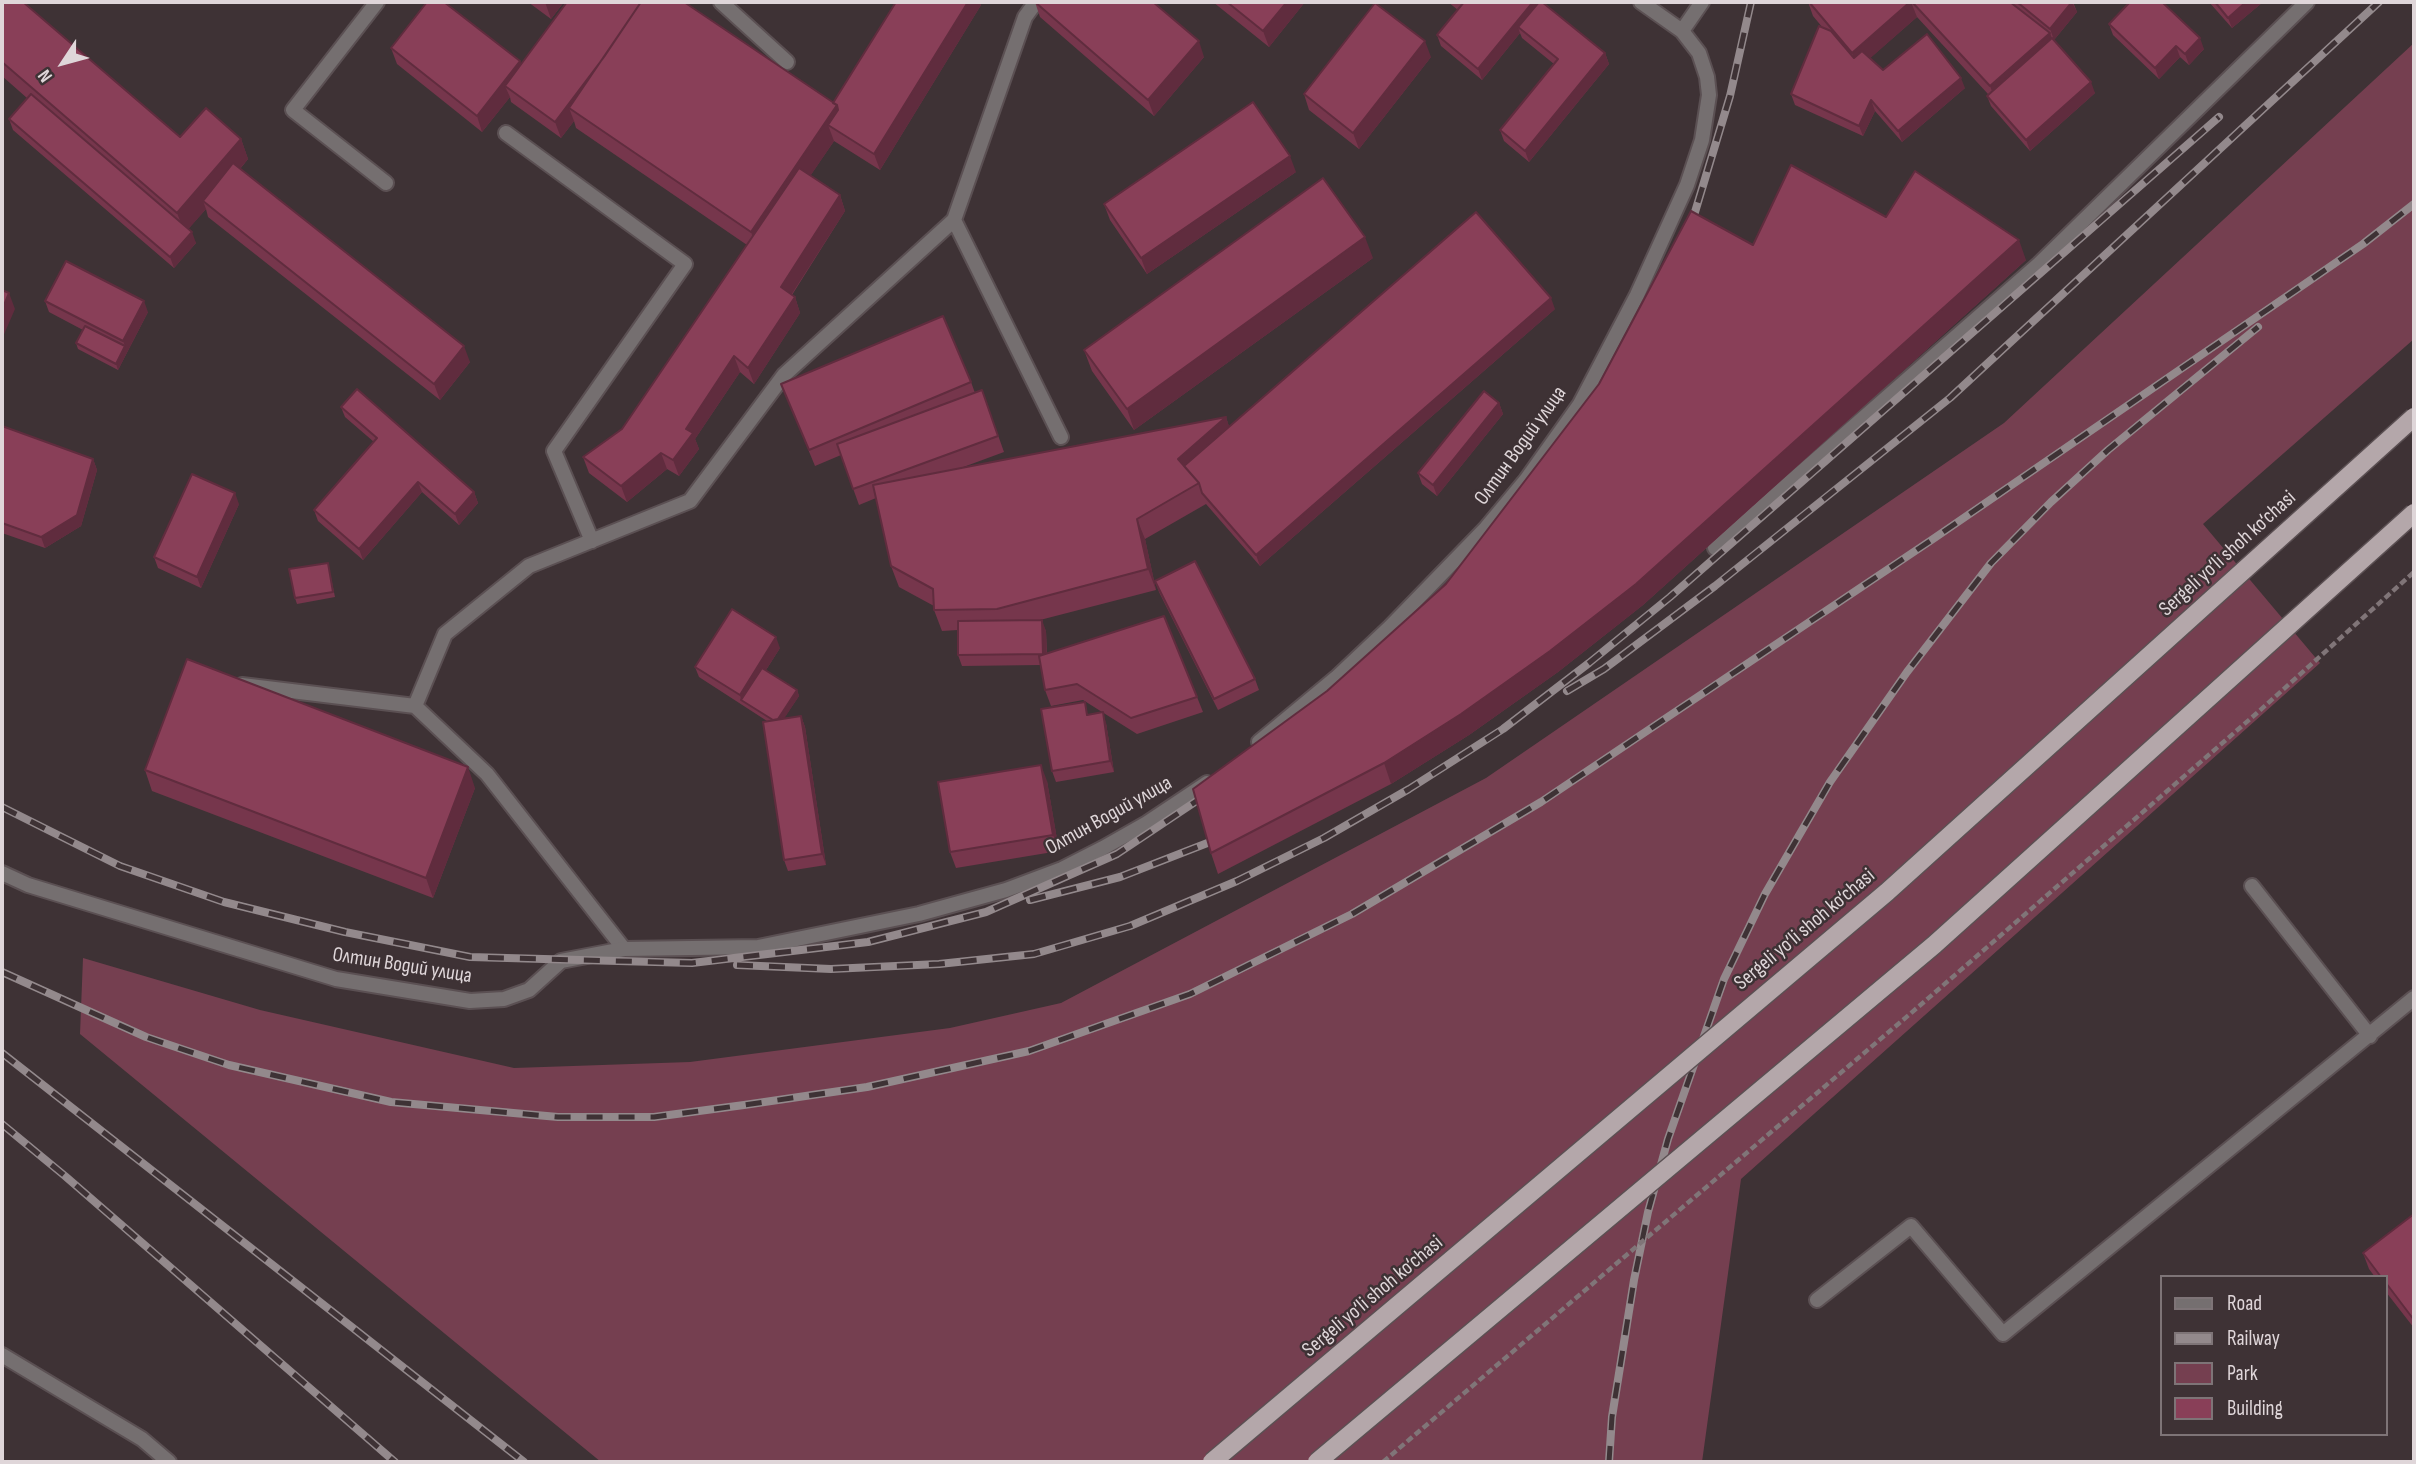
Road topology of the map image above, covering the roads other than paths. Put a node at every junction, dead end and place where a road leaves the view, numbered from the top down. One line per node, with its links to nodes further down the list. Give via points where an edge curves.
1 (377, 2): 10 (street, via 293,110)
2 (721, 2): 8 (street)
3 (1035, 2): 11 (street, via 1025,16)
4 (1641, 2): 7 (street, Олтин Водий улица)
5 (1702, 2): 7 (street)
6 (2307, 2): 16 (street, via 2039,264)
7 (1682, 31): 19 (street, Олтин Водий улица, via 1699,53 1707,77 1702,140 1663,241 1580,404 1526,480 1443,574 1336,678)
8 (787, 62)
9 (506, 132): 15 (street, via 685,264 554,451)
10 (386, 183)
11 (954, 220): 13 (street); 15 (street, via 784,375 690,501)
12 (2414, 417): 29 (main road, Sergeli yo‘li shoh ko‘chasi, bridge, via 1886,892)
13 (1061, 437)
14 (2414, 513): 30 (main road, bridge, via 1934,945)
15 (592, 541): 18 (street, via 529,566 445,634)
16 (1715, 548)
17 (222, 683): 18 (street)
18 (415, 706): 23 (street, via 487,774)
19 (1245, 754)
20 (1217, 776): 23 (street, Олтин Водий улица, via 1103,848 1033,881 985,896 758,947)
21 (2, 873): 23 (street, Олтин Водий улица, via 28,885 336,979 470,1001 504,999 529,990 561,961)
22 (2252, 886): 25 (street)
23 (624, 949)
24 (2414, 998): 25 (street)
25 (2370, 1036): 26 (street, via 2003,1334 1911,1226)
26 (1817, 1300)
27 (2, 1355): 28 (street, via 142,1439)
28 (169, 1462)
29 (1212, 1462)
30 (1317, 1462)

